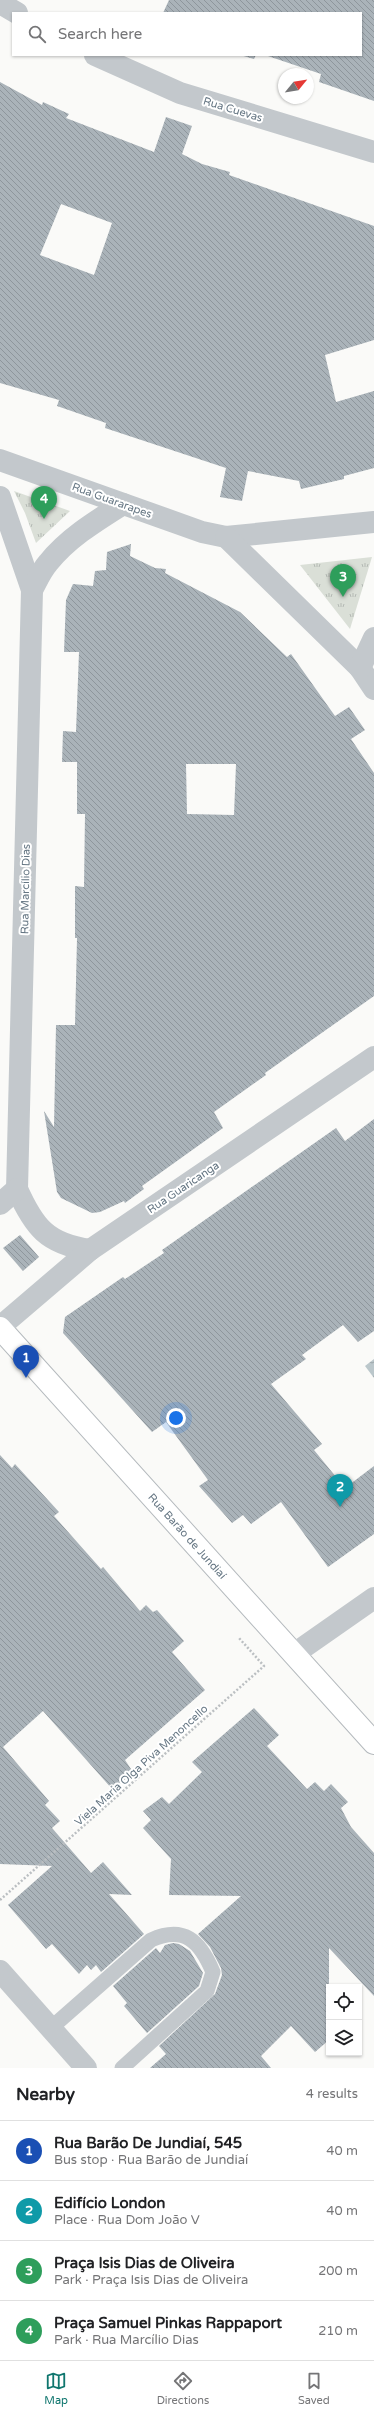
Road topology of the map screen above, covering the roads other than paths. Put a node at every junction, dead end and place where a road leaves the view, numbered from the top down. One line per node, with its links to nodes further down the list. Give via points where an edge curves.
1 (0, 3): 2 (street)
2 (15, 12)
3 (97, 56): 4 (street, Rua Cuevas, via 180,93)
4 (374, 152)
5 (0, 460): 7 (street, Rua Guararapes)
6 (0, 497): 10 (street, Rua Marcílio Dias)
7 (123, 504): 9 (street, Rua Guararapes, via 202,532); 10 (street, Rua Marcílio Dias, via 94,522 59,551 47,564)
8 (374, 522): 9 (street, Rua Guararapes)
9 (226, 537): 12 (street)
10 (32, 590): 15 (street, Rua Marcílio Dias)
11 (374, 638): 12 (street)
12 (360, 668): 13 (street)
13 (374, 689)
14 (374, 1057): 17 (street, Rua Guaricanga)
15 (17, 1189): 16 (street); 17 (street, Rua Marcílio Dias, via 29,1215 42,1231 67,1246)
16 (0, 1204)
17 (90, 1250): 18 (street, Rua Guaricanga)
18 (0, 1328): 20 (main road, Rua Barão de Jundiaí)
19 (374, 1598): 20 (street)
20 (294, 1654): 21 (main road, Rua Barão de Jundiaí)
21 (374, 1743)
22 (0, 1971): 23 (street)
23 (51, 2028): 24 (street); 25 (lane, via 151,1940 166,1934 178,1933 190,1940 207,1958 213,1972 207,1991)
24 (86, 2068)
25 (122, 2068)

